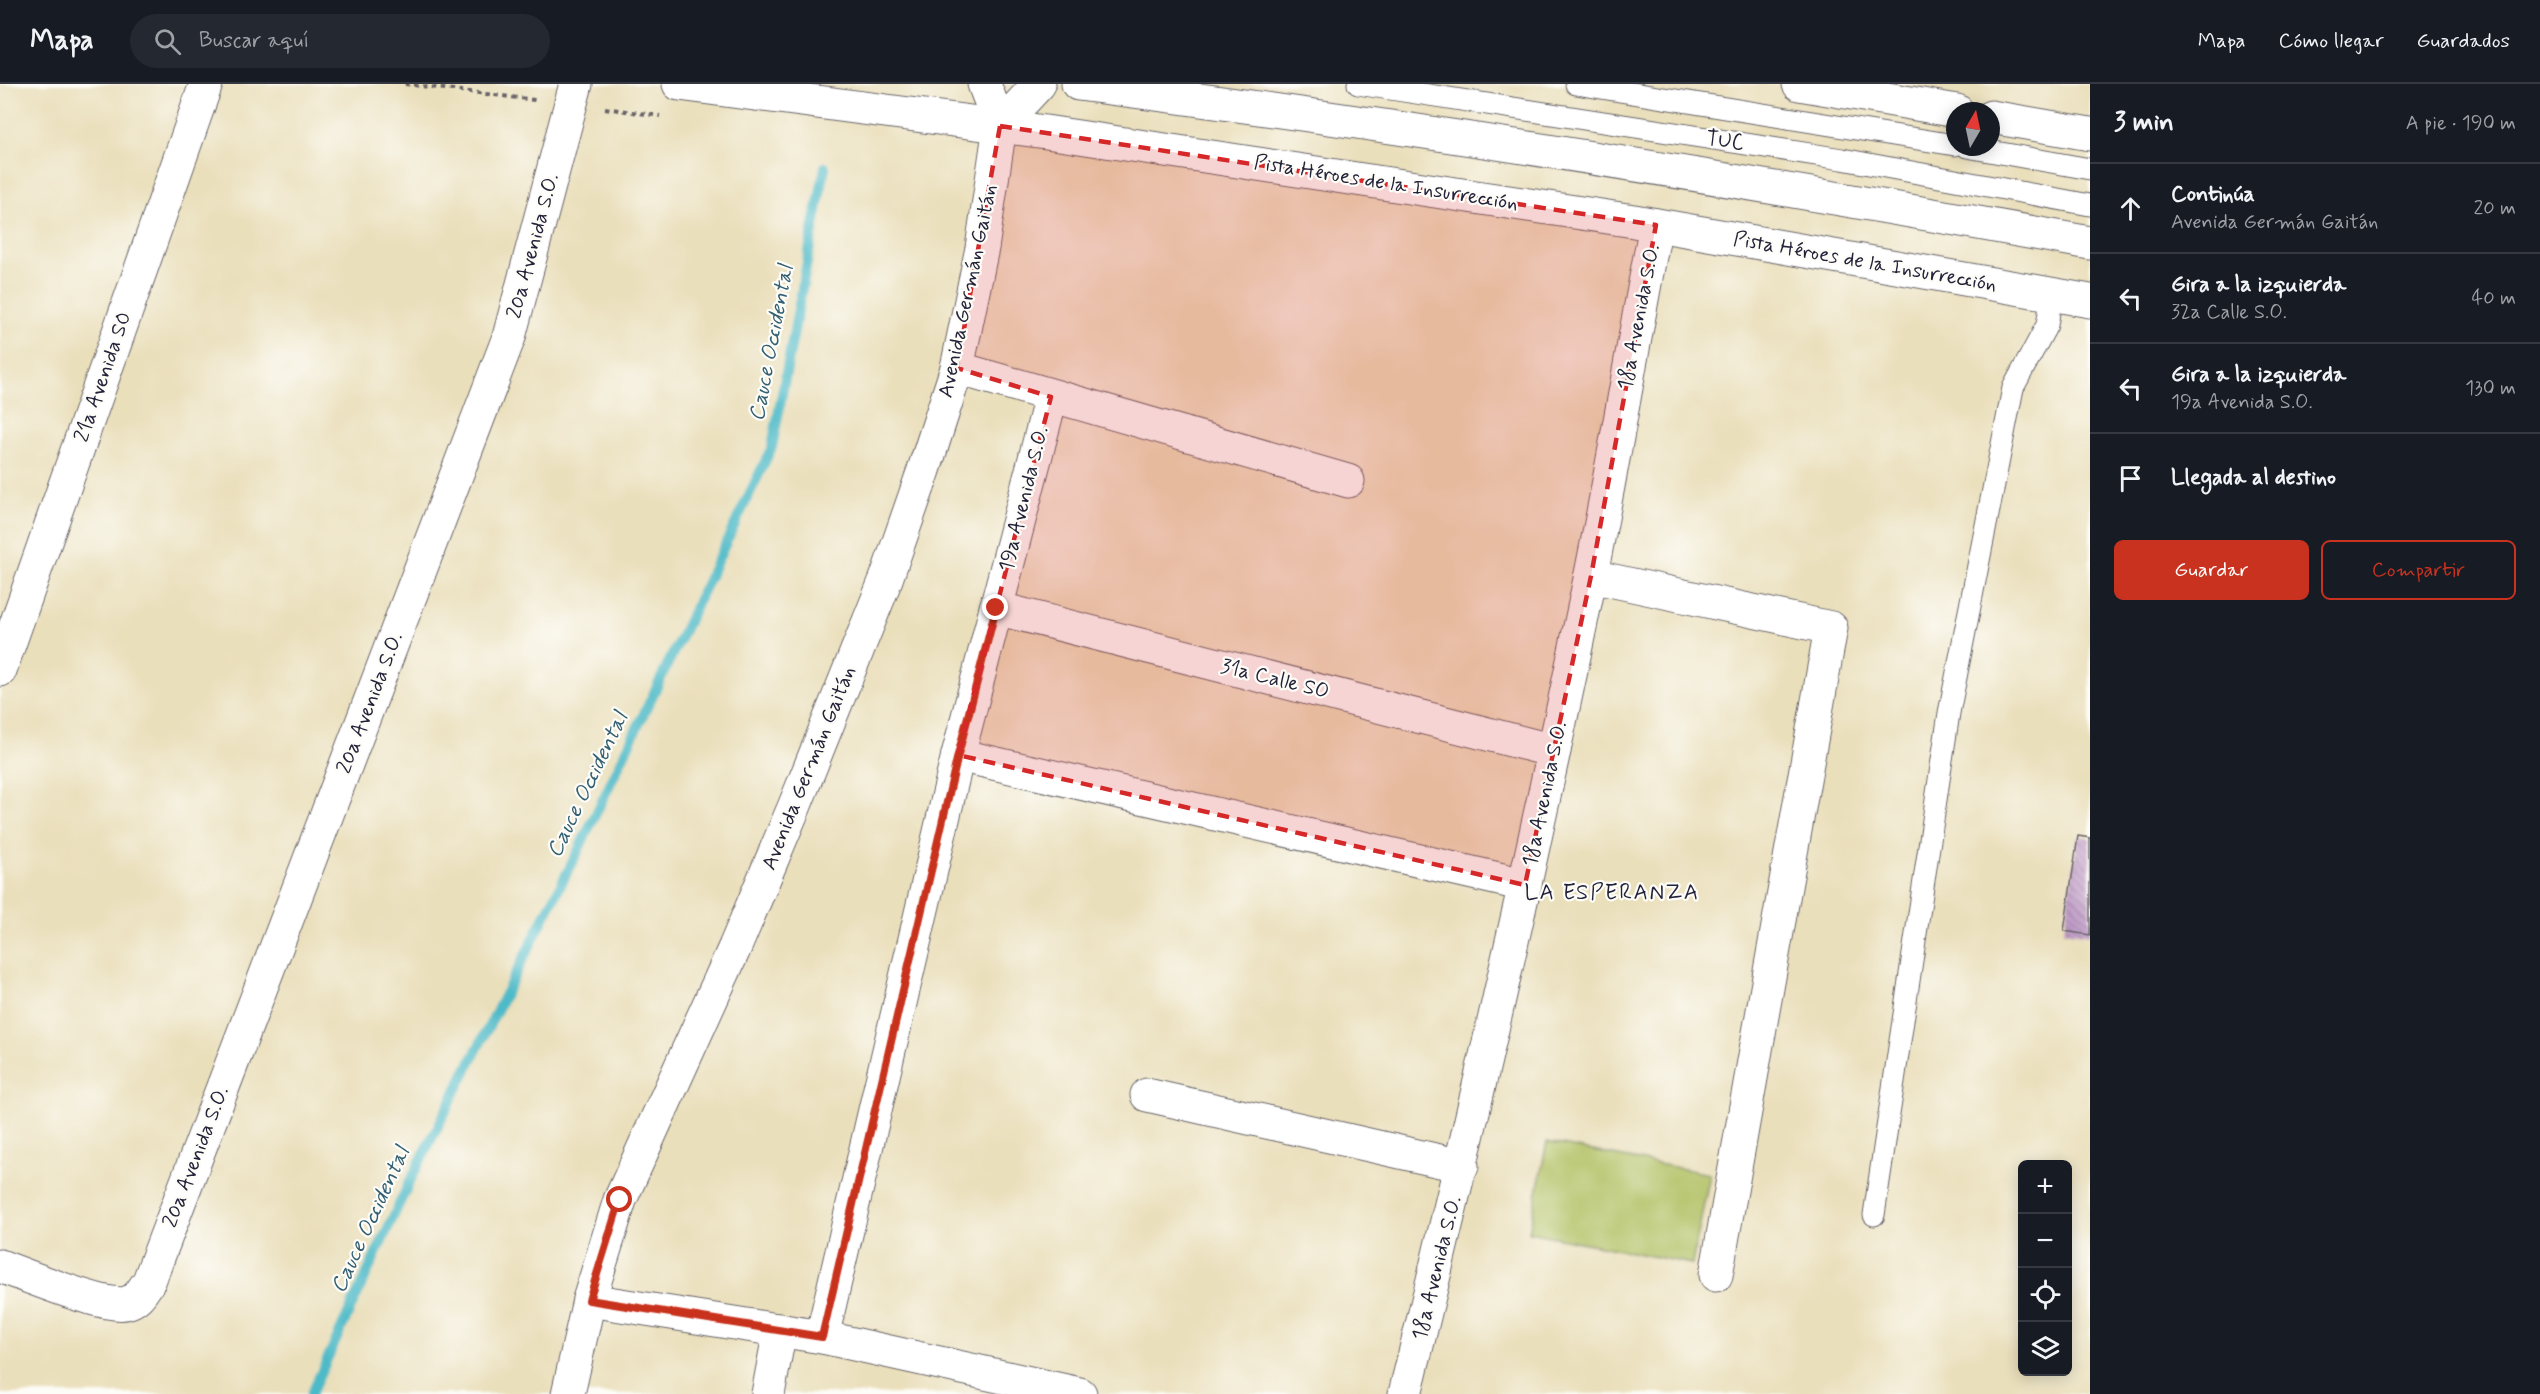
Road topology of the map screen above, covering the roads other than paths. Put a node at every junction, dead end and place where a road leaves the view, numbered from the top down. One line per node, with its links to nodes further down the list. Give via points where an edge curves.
1 (206, 84): 29 (street, 21a Avenida SO)
2 (576, 84): 36 (street, 20a Avenida S.O., via 505,348 148,1281 139,1297 124,1303 100,1300)
3 (679, 84): 12 (street, Pista Héroes de la Insurrección)
4 (984, 84): 12 (street, Avenida Germán Gaitán)
5 (1039, 84): 12 (street)
6 (1078, 84): 19 (street, via 1648,165)
7 (1358, 84): 17 (lane, TUC, via 1842,159)
8 (1576, 84): 14 (lane, TUC)
9 (1799, 84): 10 (street)
10 (1946, 109)
11 (2000, 119): 13 (street)
12 (1000, 126): 18 (street, Pista Héroes de la Insurrección); 24 (street, Avenida Germán Gaitán, via 982,248)
13 (2090, 134)
14 (1946, 144)
15 (2000, 153): 16 (lane)
16 (2090, 169)
17 (2090, 205)
18 (1656, 225): 22 (street, Pista Héroes de la Insurrección); 27 (street, 18a Avenida S.O.)
19 (2052, 236): 20 (street); 21 (street)
20 (2090, 243)
21 (2090, 251)
22 (2052, 295): 23 (street, Pista Héroes de la Insurrección); 35 (lane, via 2048,325 2013,388 1952,702)
23 (2090, 302)
24 (957, 368): 25 (street); 38 (street, Avenida Germán Gaitán, via 886,579 735,947 620,1200)
25 (1051, 398): 26 (street); 28 (street, 19a Avenida S.O.)
26 (1348, 481)
27 (1591, 576): 30 (street, 18a Avenida S.O.); 37 (street, via 1831,628)
28 (996, 608): 30 (street, 31a Calle SO); 31 (street, 19a Avenida S.O.)
29 (0, 670)
30 (1554, 751): 32 (street, 18a Avenida S.O.)
31 (958, 755): 32 (street); 40 (street, 19a Avenida S.O.)
32 (1525, 885): 34 (street, 18a Avenida S.O.)
33 (1147, 1095): 34 (street)
34 (1462, 1166): 44 (street, 18a Avenida S.O.)
35 (1874, 1215)
36 (0, 1266)
37 (1716, 1275)
38 (589, 1300): 39 (street); 41 (street, Avenida Germán Gaitán)
39 (780, 1330): 40 (street); 42 (street)
40 (822, 1337): 43 (street)
41 (568, 1394)
42 (768, 1394)
43 (1080, 1394)
44 (1405, 1394)

